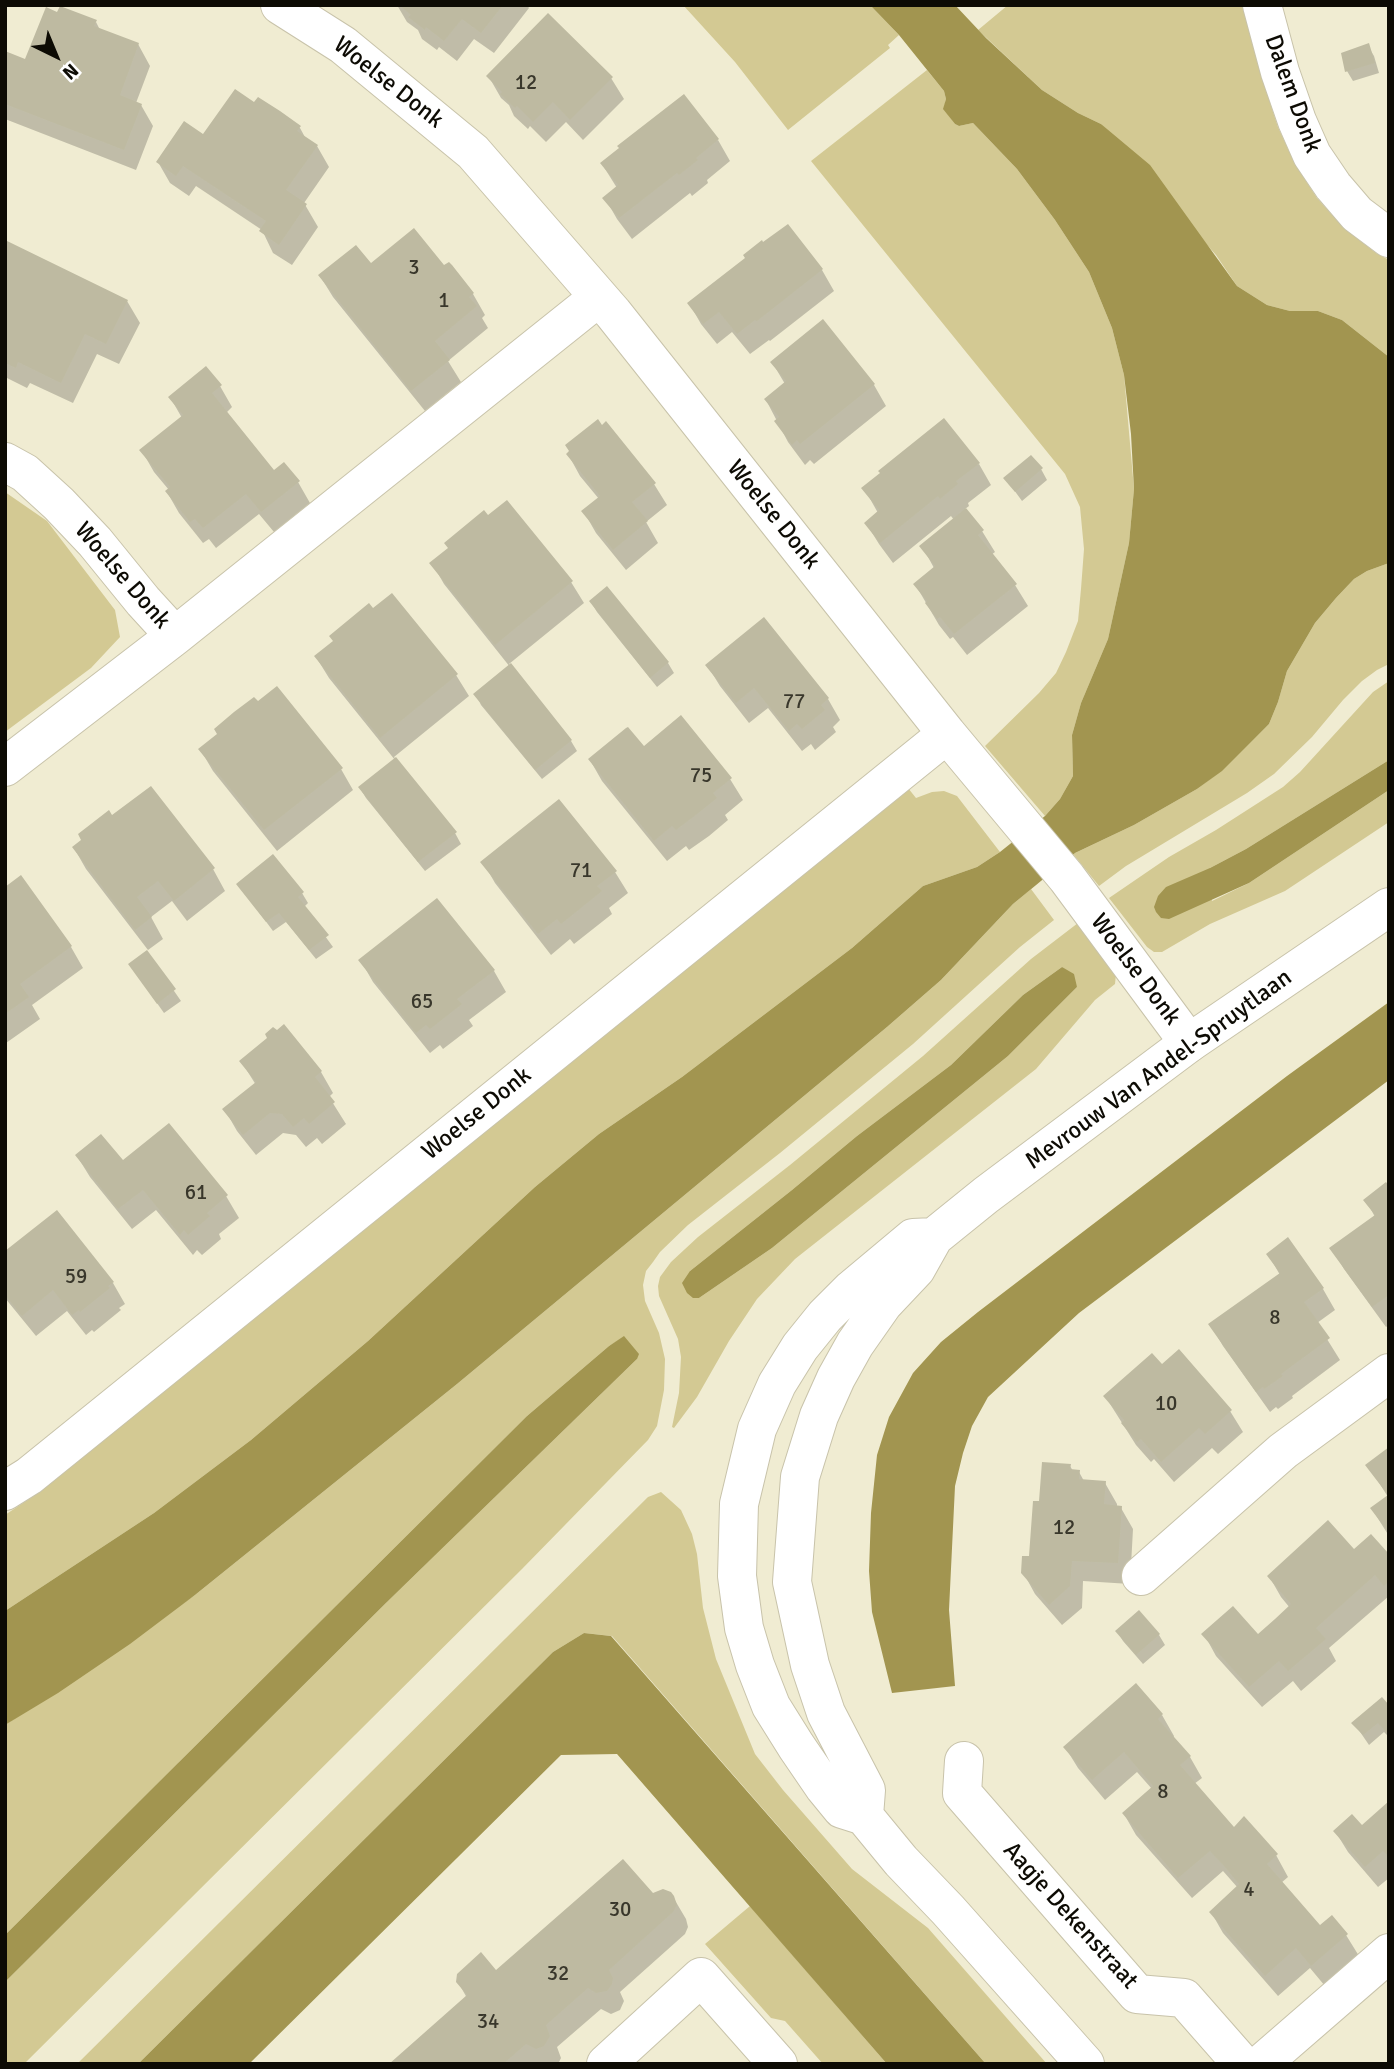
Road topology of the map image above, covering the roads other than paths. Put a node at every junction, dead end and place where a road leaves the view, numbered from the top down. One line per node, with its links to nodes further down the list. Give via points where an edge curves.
1 (279, 5): 4 (street, Woelse Donk, via 343,45 473,152)
2 (1262, 5): 3 (street, Dalem Donk, via 1280,72 1312,155 1357,214)
3 (1389, 238)
4 (599, 297): 6 (street, Woelse Donk); 7 (street, Woelse Donk)
5 (5, 462): 6 (street, Woelse Donk, via 25,473 59,504)
6 (175, 636): 8 (street, Woelse Donk)
7 (947, 734): 10 (street, Woelse Donk, via 1067,878); 13 (street, Woelse Donk)
8 (5, 767)
9 (1389, 907): 10 (street, Mevrouw Van Andel-Spruytlaan)
10 (1189, 1043): 11 (street, Mevrouw Van Andel-Spruytlaan)
11 (934, 1237): 16 (street, Mevrouw Van Andel-Spruytlaan, via 916,1269 855,1344 836,1378 800,1477 792,1582 826,1713 866,1790); 16 (street, Mevrouw Van Andel-Spruytlaan, via 913,1238 852,1289 800,1347 776,1384 757,1429 739,1504 737,1576 744,1628 771,1706 842,1809)
12 (1389, 1373): 14 (street, via 1283,1451)
13 (5, 1491)
14 (1141, 1576)
15 (964, 1761): 21 (street, Aagje Dekenstraat, via 962,1793 1137,1994 1184,1998)
16 (864, 1816): 20 (street, Mevrouw Van Andel-Spruytlaan)
17 (1389, 1953): 22 (street)
18 (606, 2064): 19 (street, via 701,1977)
19 (778, 2064)
20 (1085, 2064)
21 (1242, 2064)
22 (1261, 2064)

